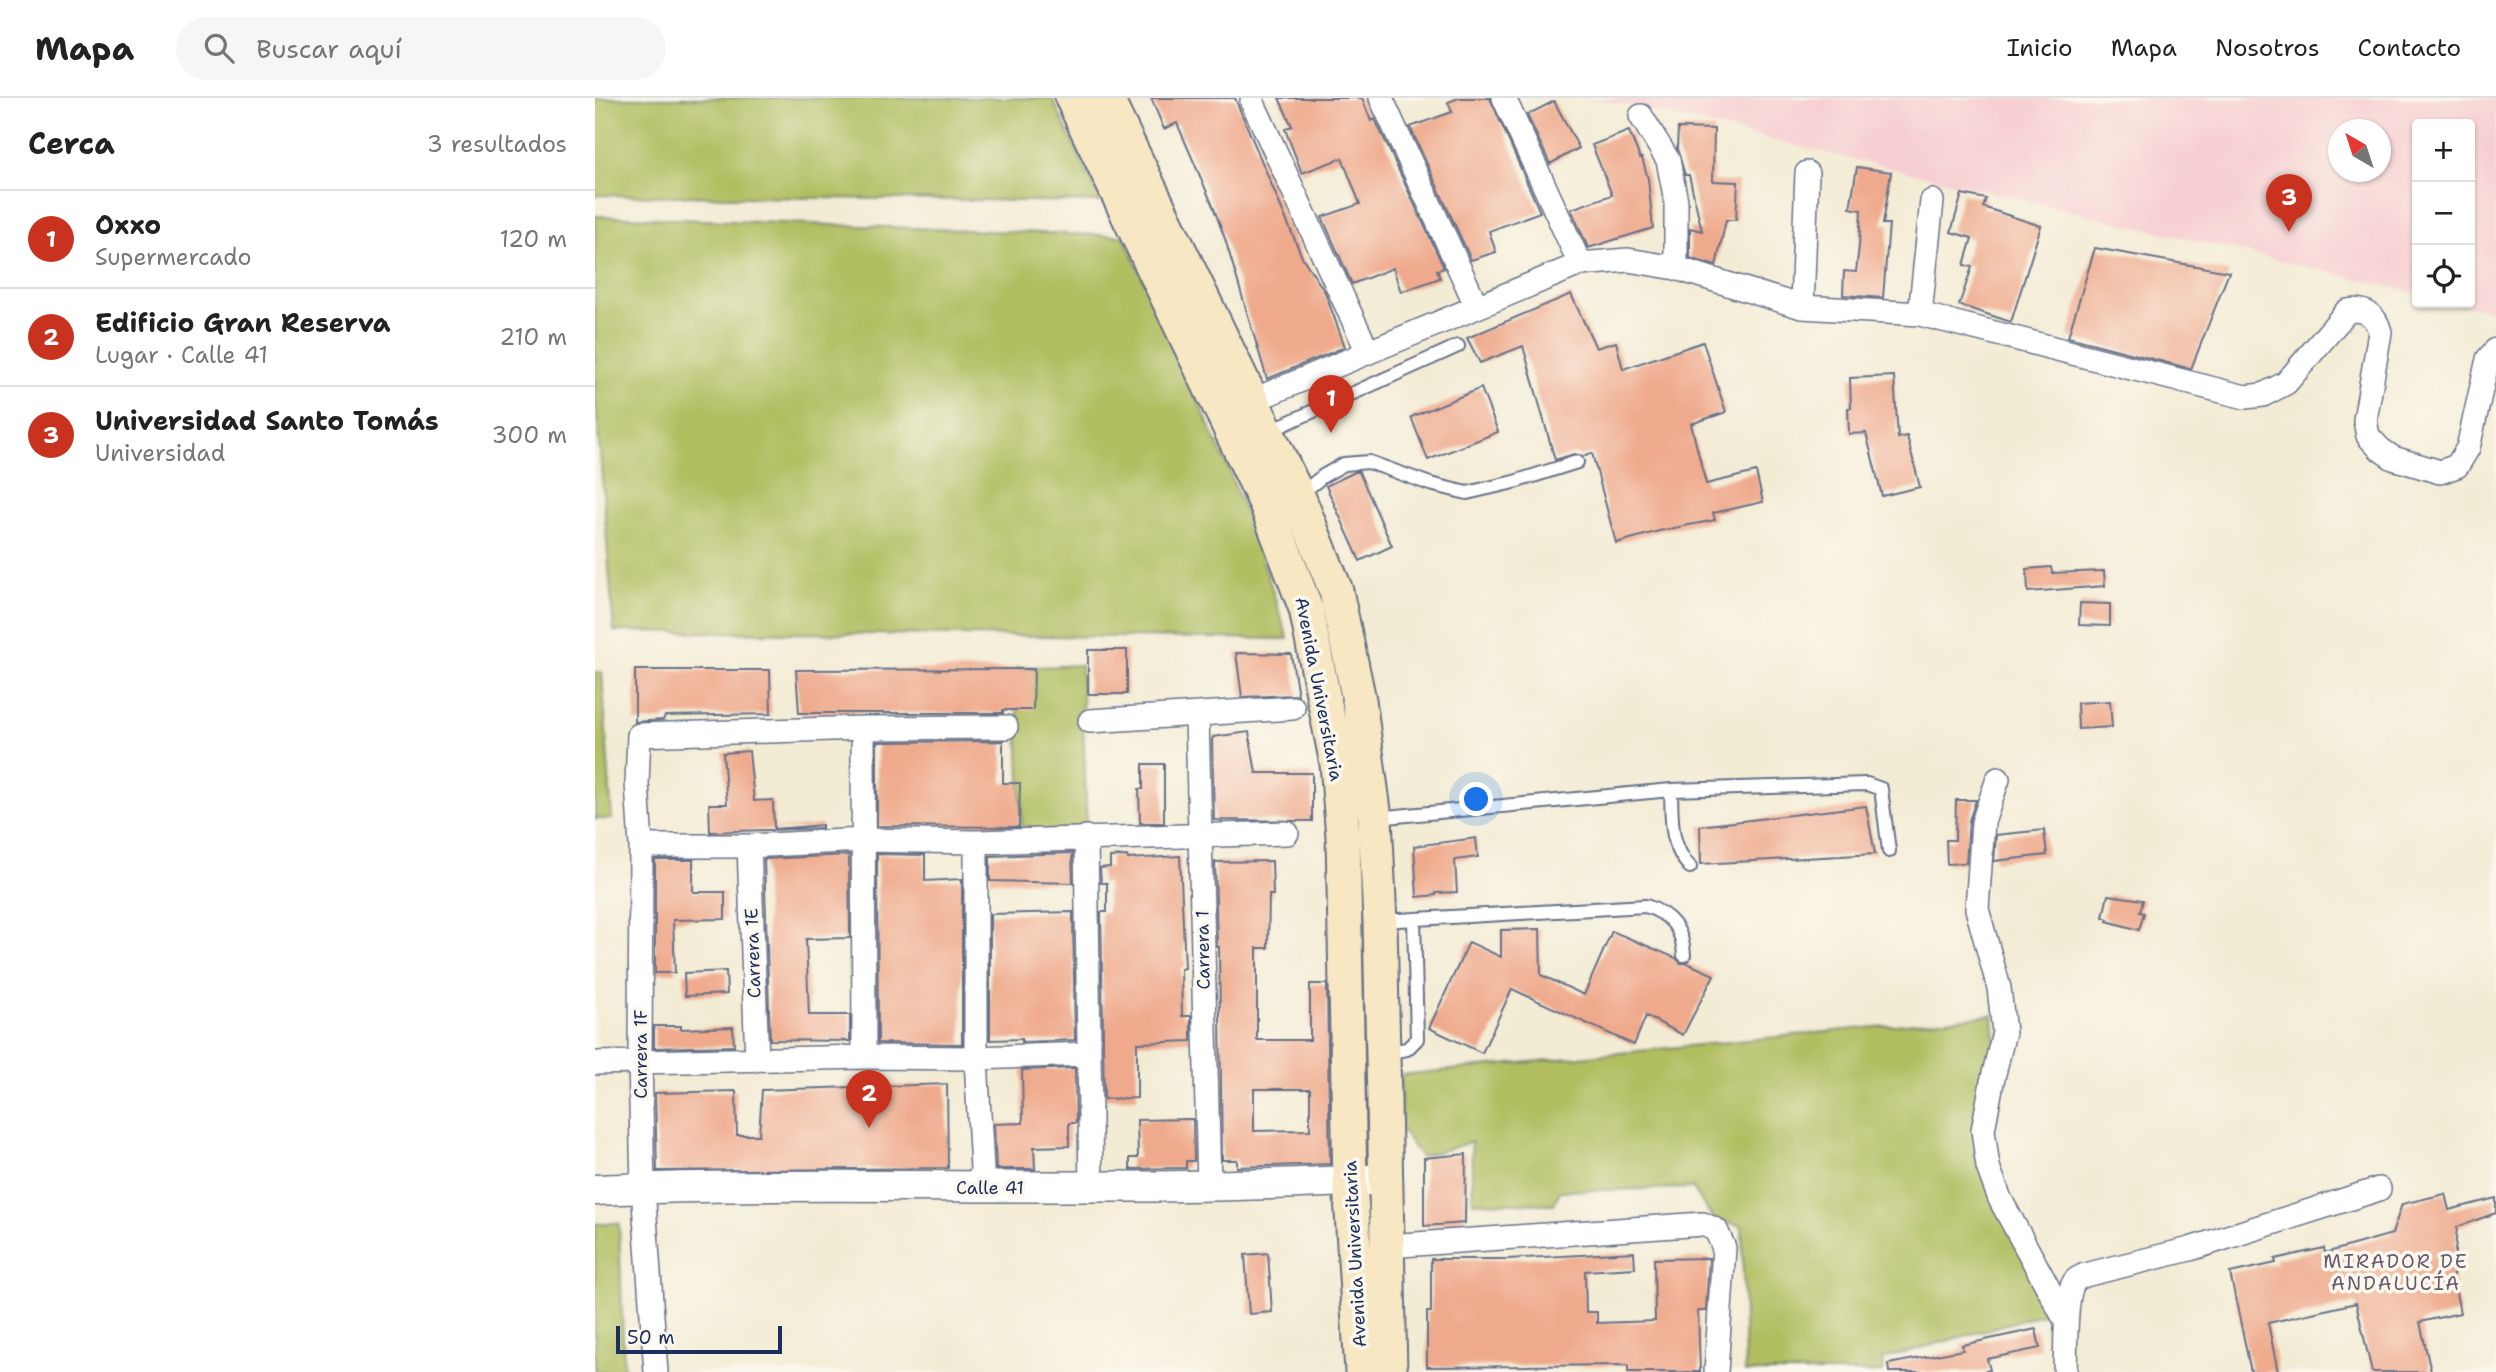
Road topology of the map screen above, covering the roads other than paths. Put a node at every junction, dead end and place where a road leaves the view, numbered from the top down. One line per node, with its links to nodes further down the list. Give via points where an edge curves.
1 (1072, 98): 49 (main road, Avenida Universitaria, via 1266,506 1306,609 1337,764 1343,837)
2 (1106, 98): 17 (main road, Avenida Universitaria)
3 (1381, 98): 11 (street)
4 (1504, 98): 9 (street)
5 (1252, 101): 16 (street)
6 (1641, 116): 10 (street, via 1668,160 1676,201)
7 (1807, 173): 12 (street)
8 (1932, 201): 13 (street)
9 (1580, 264): 10 (street, via 1628,260); 11 (street)
10 (1676, 268): 12 (street)
11 (1477, 307): 16 (street)
12 (1802, 307): 13 (street)
13 (1920, 314): 15 (street, via 2245,397 2263,395 2286,383 2347,311 2358,309 2377,321 2380,332 2365,420 2368,436 2393,458 2440,472 2456,466 2468,448 2488,359)
14 (1458, 346): 18 (lane)
15 (2496, 350)
16 (1368, 352): 17 (street)
17 (1252, 400): 18 (main road, Avenida Universitaria)
18 (1267, 432): 20 (main road, Avenida Universitaria)
19 (1577, 462): 20 (lane, via 1467,493 1369,462 1344,464)
20 (1298, 496): 28 (main road, Avenida Universitaria, via 1336,591 1359,700)
21 (1293, 708): 22 (street)
22 (1197, 716): 23 (street); 30 (street, Carrera 1)
23 (1090, 722)
24 (1006, 727): 25 (street)
25 (863, 729): 32 (street); 34 (street, Carrera 1F, via 639,735)
26 (1998, 779): 57 (street, via 1983,822 1977,909 1999,989 2004,1032 1983,1130 2000,1199)
27 (1671, 790): 28 (lane); 36 (lane, via 1867,784 1881,789); 37 (lane, via 1676,848)
28 (1375, 818): 39 (main road, Avenida Universitaria)
29 (1287, 833): 30 (street)
30 (1200, 836): 31 (street); 50 (street, Carrera 1)
31 (1087, 837): 33 (street); 41 (street)
32 (862, 840): 33 (street); 35 (street); 43 (street)
33 (976, 842): 44 (street)
34 (641, 846): 35 (street); 46 (street, Carrera 1F)
35 (749, 846): 45 (street, Carrera 1E)
36 (1889, 851)
37 (1690, 867)
38 (1414, 919): 39 (lane); 40 (lane, via 1646,906 1659,910 1678,928); 42 (lane, via 1417,1039 1407,1049)
39 (1380, 921): 42 (main road, Avenida Universitaria)
40 (1684, 955)
41 (1088, 1054): 44 (street); 53 (street)
42 (1383, 1054): 48 (main road, Avenida Universitaria)
43 (864, 1057): 44 (street); 45 (street)
44 (976, 1058): 52 (street)
45 (757, 1060): 46 (street)
46 (640, 1062): 47 (street); 51 (street, Carrera 1F)
47 (595, 1063)
48 (1385, 1179): 49 (street, Calle 41); 56 (main road, Avenida Universitaria)
49 (1350, 1181): 50 (street, Calle 41); 59 (main road, Avenida Universitaria)
50 (1209, 1185): 53 (street, Calle 41)
51 (643, 1188): 52 (street, Calle 41); 55 (street, Calle 41); 58 (street, Carrera 1F)
52 (983, 1188): 53 (street, Calle 41)
53 (1091, 1189)
54 (2379, 1189): 57 (street, via 2190,1249 2085,1275 2074,1281)
55 (595, 1190)
56 (1387, 1246): 60 (main road, Avenida Universitaria); 61 (street, via 1703,1224 1716,1230 1724,1248)
57 (2066, 1321): 62 (street)
58 (656, 1372)
59 (1362, 1372)
60 (1390, 1372)
61 (1716, 1372)
62 (2065, 1372)

